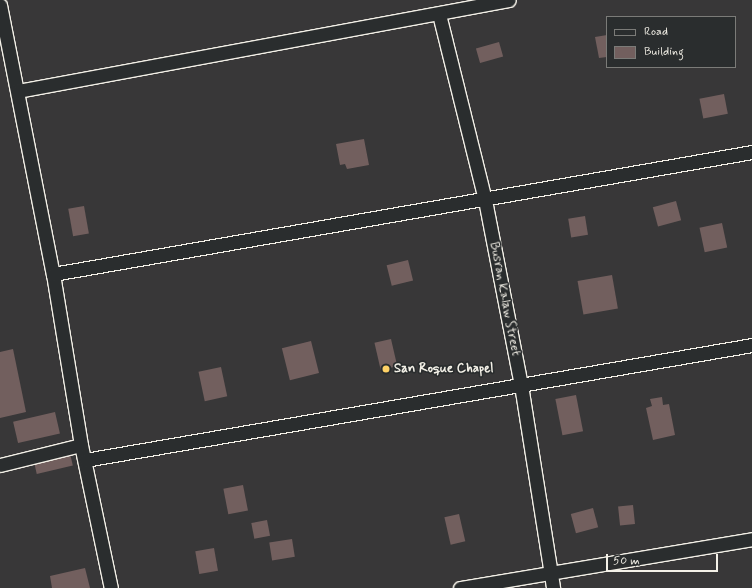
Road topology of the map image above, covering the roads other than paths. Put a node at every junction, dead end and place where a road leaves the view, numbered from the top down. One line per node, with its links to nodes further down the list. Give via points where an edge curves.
1 (509, 0): 3 (street)
2 (0, 5): 4 (street)
3 (439, 14): 4 (street); 6 (street, Busran Kalaw Street)
4 (18, 91): 7 (street)
5 (752, 152): 6 (street)
6 (484, 200): 7 (street); 9 (street, Busran Kalaw Street)
7 (53, 274): 10 (street)
8 (752, 345): 9 (street)
9 (521, 385): 11 (street); 14 (street, Busran Kalaw Street)
10 (81, 445): 11 (street); 12 (street)
11 (85, 460): 15 (street)
12 (0, 465)
13 (752, 539): 14 (street)
14 (551, 574): 16 (street); 17 (street, Busran Kalaw Street)
15 (111, 588)
16 (460, 588)
17 (553, 588)

